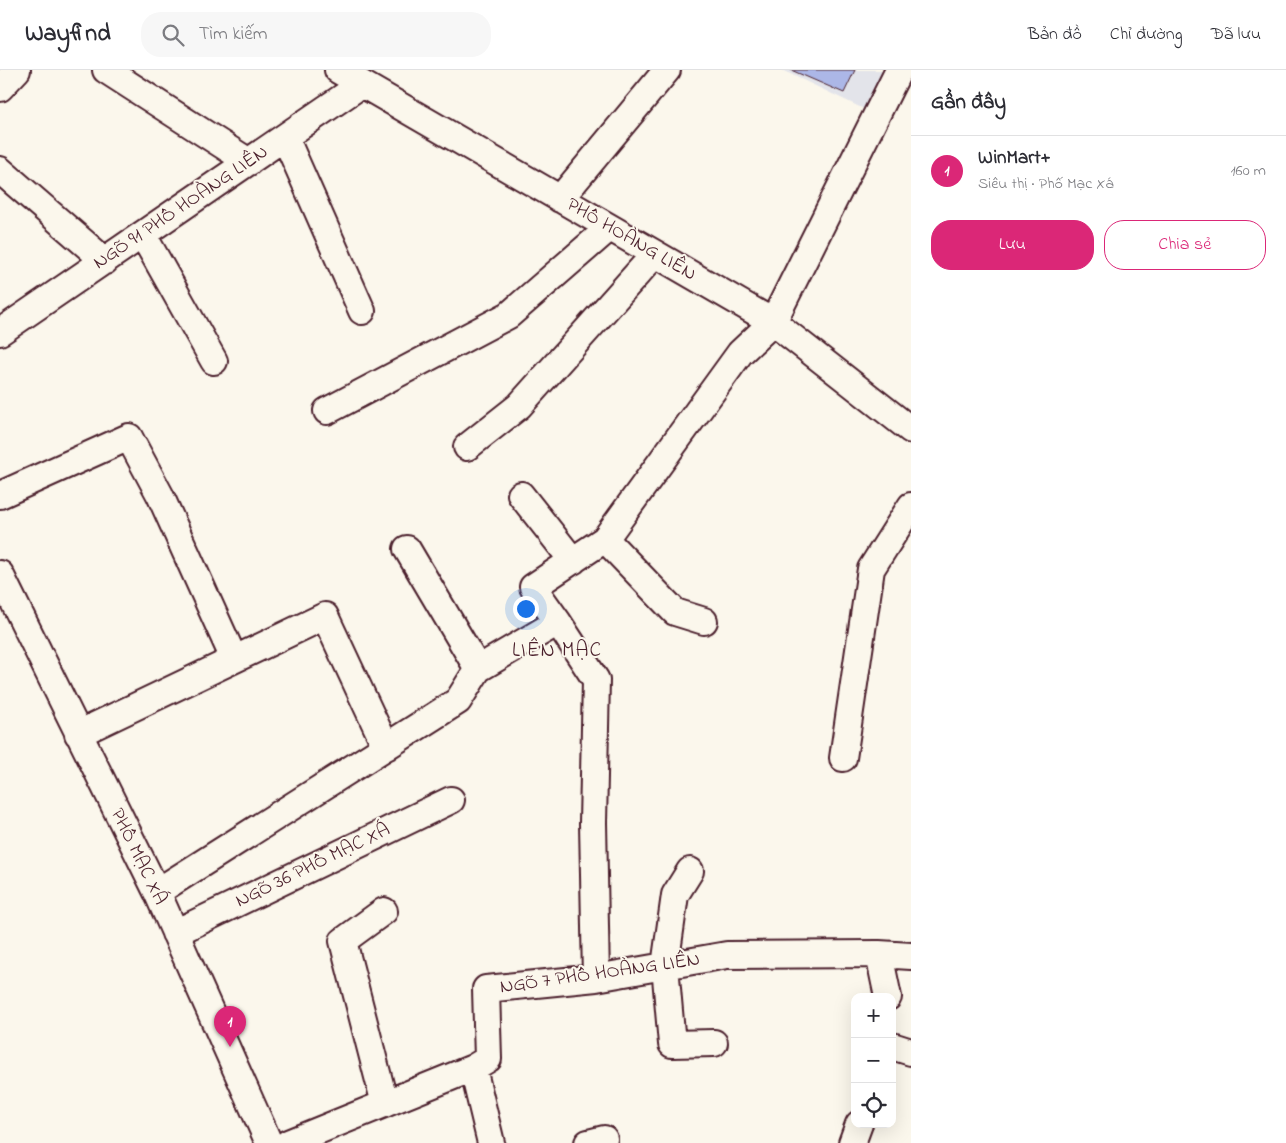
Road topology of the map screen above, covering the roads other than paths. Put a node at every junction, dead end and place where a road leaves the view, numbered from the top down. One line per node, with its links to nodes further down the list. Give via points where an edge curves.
1 (18, 70): 7 (street)
2 (106, 70): 9 (street)
3 (338, 70): 6 (street, PHỐ HOÀNG LIÊN)
4 (667, 70): 11 (street)
5 (899, 70): 17 (street)
6 (362, 84): 8 (street, NGÕ 91 PHỐ HOÀNG LIÊN); 11 (street, PHỐ HOÀNG LIÊN)
7 (0, 88)
8 (285, 137): 9 (street, NGÕ 91 PHỐ HOÀNG LIÊN); 16 (street)
9 (249, 162): 13 (street, NGÕ 91 PHỐ HOÀNG LIÊN)
10 (0, 170): 15 (street)
11 (560, 199): 12 (street, PHỐ HOÀNG LIÊN)
12 (609, 228): 14 (street, PHỐ HOÀNG LIÊN); 20 (street, via 509,316)
13 (142, 235): 15 (street, NGÕ 91 PHỐ HOÀNG LIÊN); 19 (street)
14 (655, 254): 17 (street, PHỐ HOÀNG LIÊN); 22 (street, via 519,406)
15 (105, 261): 18 (street, NGÕ 91 PHỐ HOÀNG LIÊN)
16 (362, 311)
17 (773, 322): 21 (street, PHỐ HOÀNG LIÊN); 26 (street, via 740,353)
18 (0, 332)
19 (214, 361)
20 (327, 411)
21 (911, 430)
22 (468, 447)
23 (0, 495): 32 (street, via 129,437 160,495)
24 (521, 495): 28 (street)
25 (911, 506): 36 (street, via 871,570)
26 (606, 539): 28 (street); 30 (street, via 675,612)
27 (407, 549): 33 (street)
28 (573, 561): 31 (street, via 533,588)
29 (0, 574): 34 (street, PHỐ MẠC XÁ)
30 (704, 621)
31 (558, 622): 33 (street); 45 (street, via 596,680 593,823)
32 (234, 659): 34 (street); 35 (street, via 325,616)
33 (478, 669): 35 (street, via 458,701)
34 (78, 734): 39 (street, PHỐ MẠC XÁ)
35 (386, 746): 39 (street)
36 (843, 758)
37 (451, 800): 41 (street, NGÕ 36 PHỐ MẠC XÁ)
38 (690, 870): 44 (street, via 675,895)
39 (156, 892): 41 (street, PHỐ MẠC XÁ)
40 (384, 911): 51 (street, via 343,941)
41 (175, 932): 53 (street, PHỐ MẠC XÁ)
42 (879, 954): 43 (street, NGÕ 7 PHỐ HOÀNG LIÊN); 44 (street, NGÕ 7 PHỐ HOÀNG LIÊN, via 727,955); 46 (street)
43 (911, 956)
44 (665, 966): 45 (street, NGÕ 7 PHỐ HOÀNG LIÊN); 47 (street, via 672,1044)
45 (596, 978): 50 (street, NGÕ 7 PHỐ HOÀNG LIÊN, via 486,990 488,1059)
46 (887, 993)
47 (714, 1043)
48 (896, 1047): 49 (street)
49 (911, 1052)
50 (473, 1068): 51 (street, NGÕ 7 PHỐ HOÀNG LIÊN); 55 (street)
51 (385, 1104): 54 (street, NGÕ 7 PHỐ HOÀNG LIÊN)
52 (858, 1128): 56 (street)
53 (269, 1143)
54 (288, 1143)
55 (491, 1143)
56 (852, 1143)

